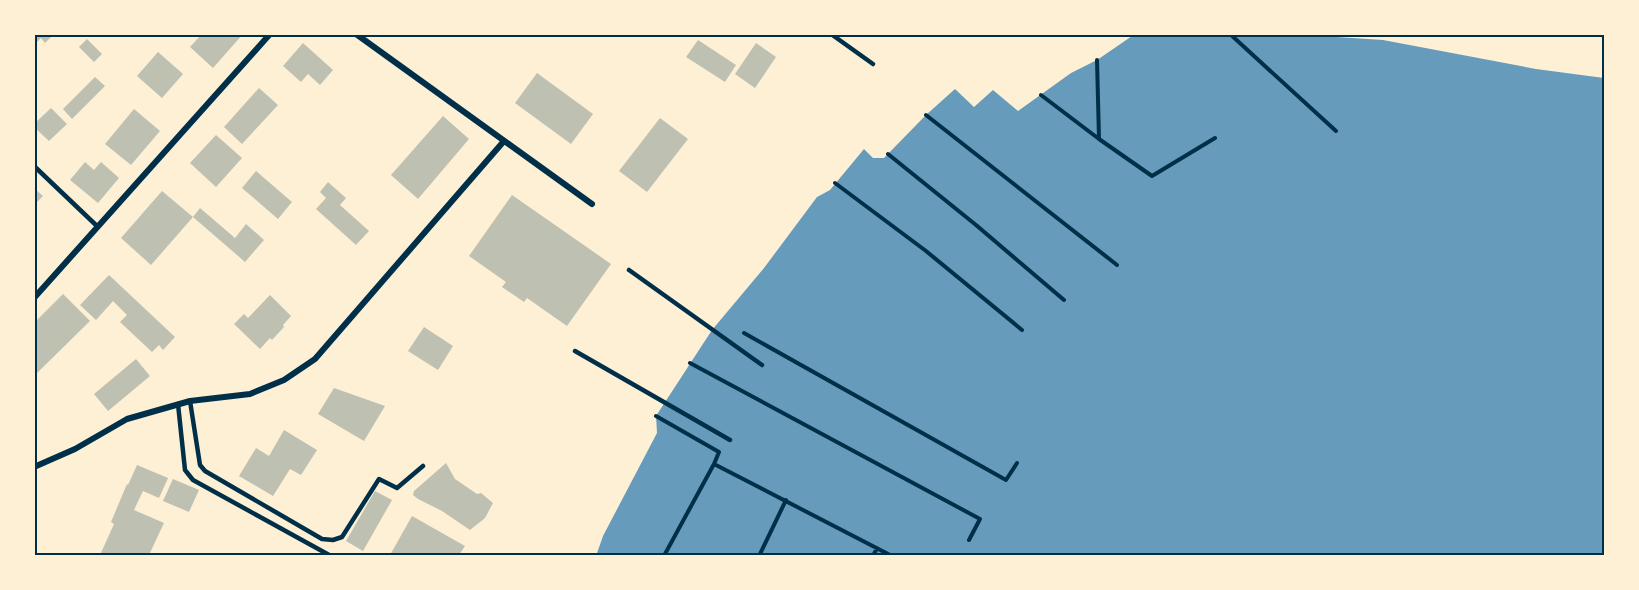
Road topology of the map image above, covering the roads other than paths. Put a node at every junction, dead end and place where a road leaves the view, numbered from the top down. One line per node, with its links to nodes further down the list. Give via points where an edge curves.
1 (270, 34): 8 (street)
2 (356, 34): 5 (street)
3 (831, 34): 4 (lane)
4 (873, 64)
5 (504, 141): 7 (street); 13 (street, via 315,359 284,380 250,394)
6 (34, 166): 8 (lane)
7 (592, 204)
8 (98, 227): 10 (street)
9 (629, 270): 12 (lane)
10 (34, 298)
11 (575, 351): 15 (lane)
12 (762, 364)
13 (190, 401): 14 (street); 16 (lane, via 200,465 205,471 322,539 342,537 379,479 397,488)
14 (178, 404): 17 (street, via 127,418 75,449); 18 (lane, via 185,470 193,480)
15 (730, 440)
16 (423, 466)
17 (34, 467)
18 (331, 555)

